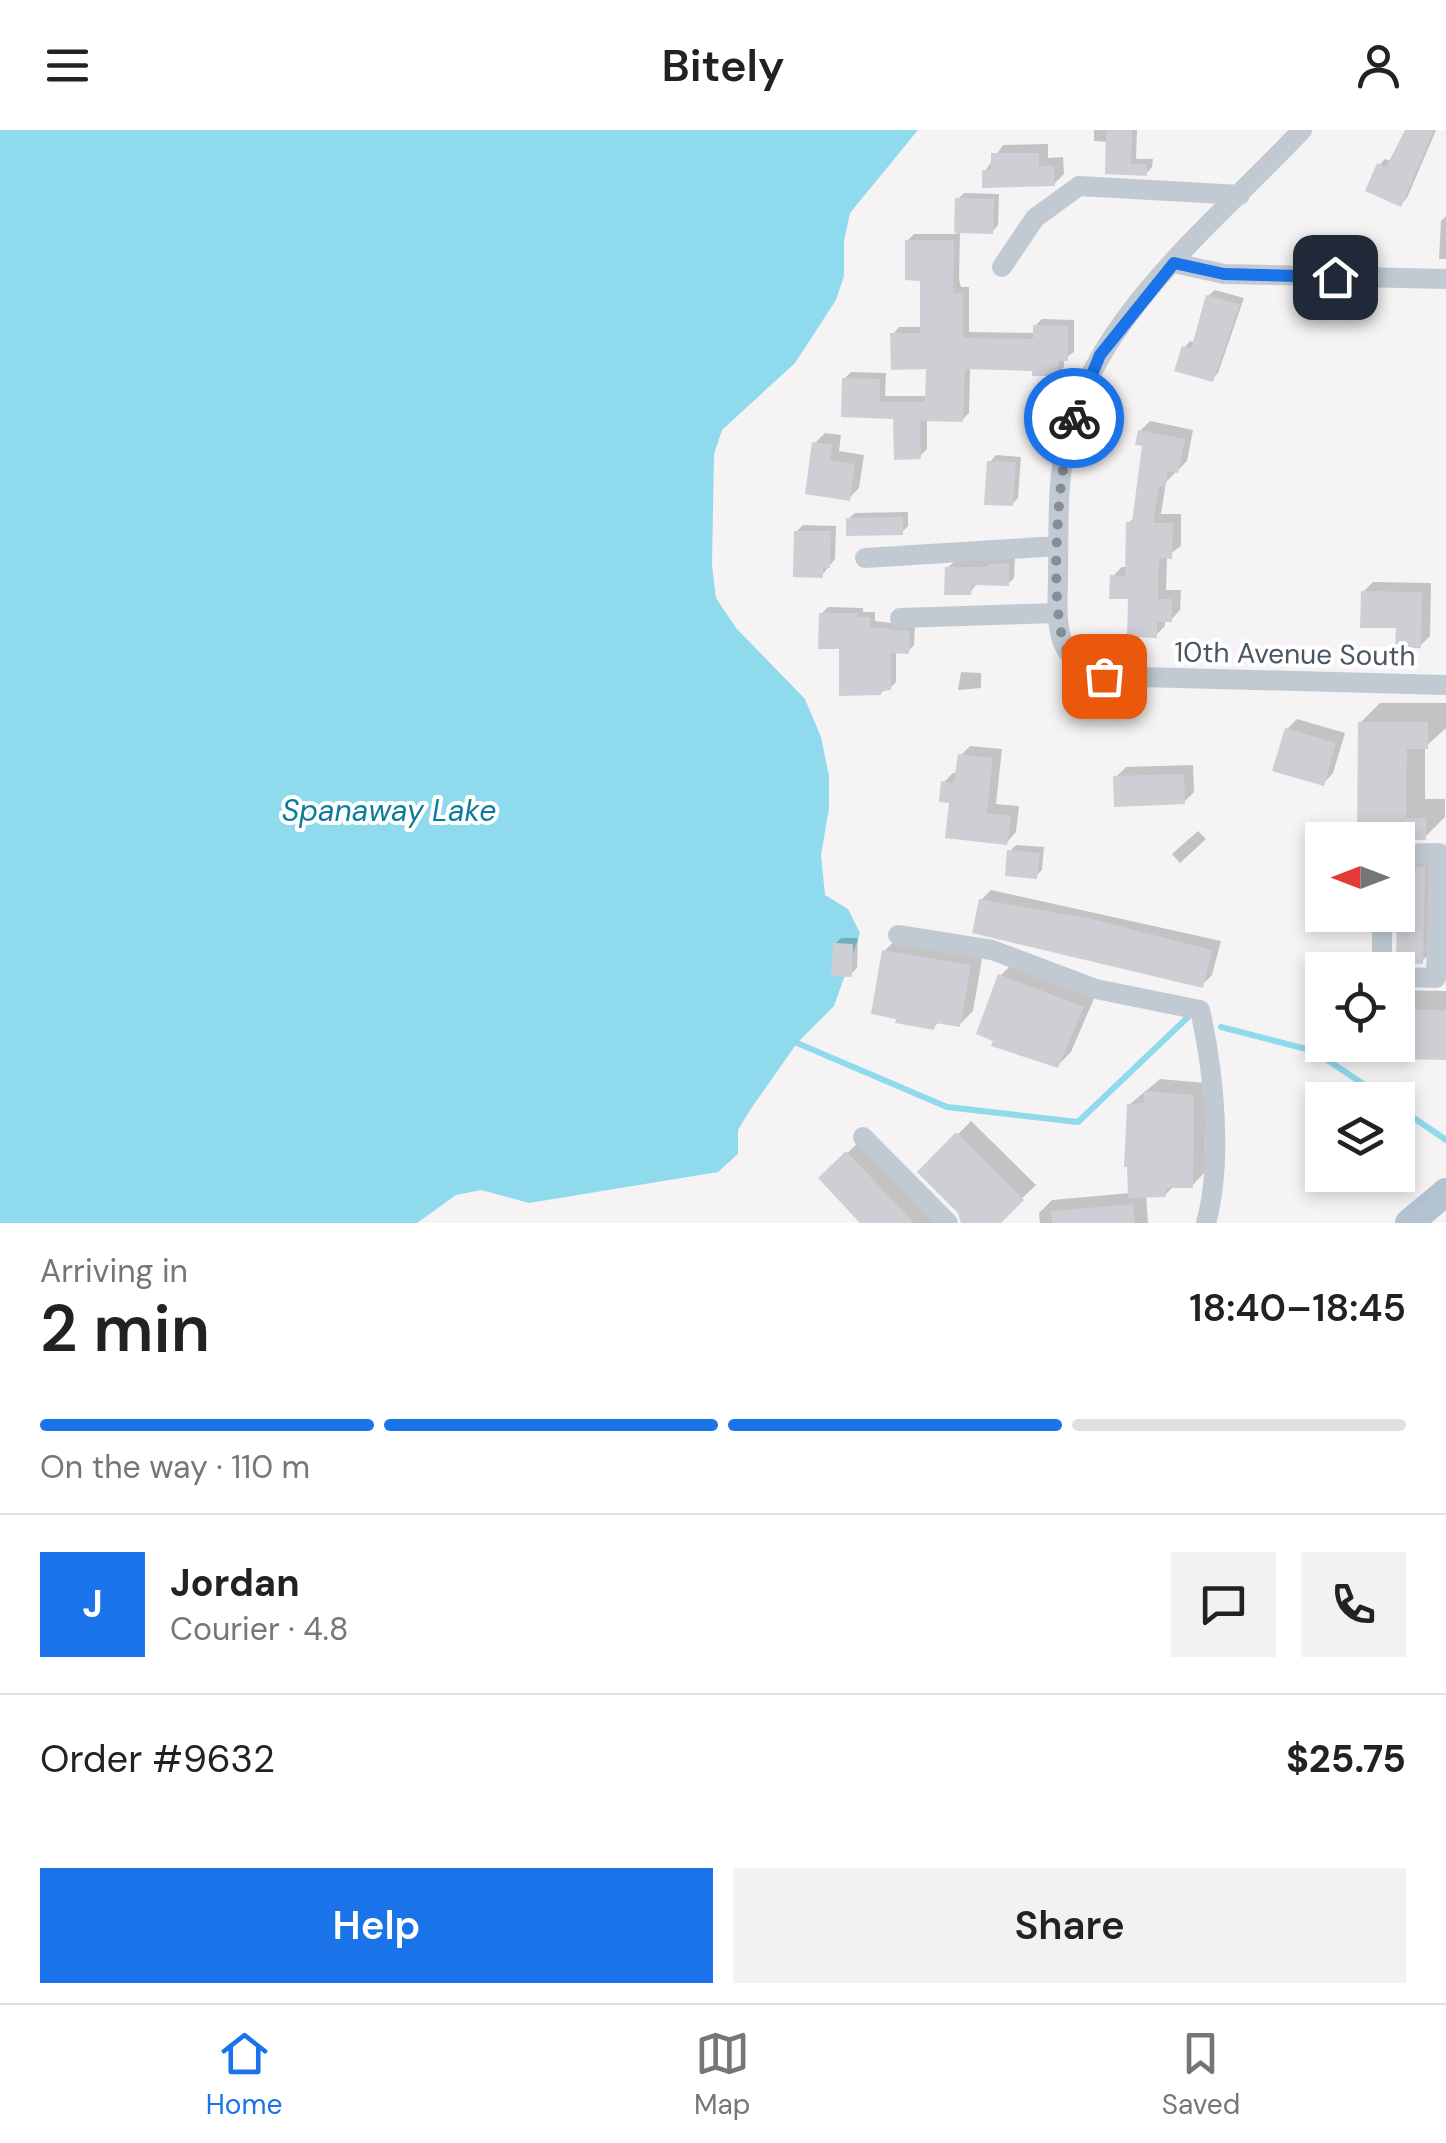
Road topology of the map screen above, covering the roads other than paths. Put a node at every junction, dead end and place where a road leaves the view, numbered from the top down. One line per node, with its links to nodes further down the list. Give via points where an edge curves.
1 (1302, 130): 2 (street)
2 (1240, 195): 3 (street); 4 (street, via 1079,186 1035,218)
3 (1174, 263): 5 (street, via 1224,274); 6 (street, via 1100,355 1081,396 1062,469)
4 (1002, 268)
5 (1446, 279)
6 (1058, 546): 7 (street); 8 (street)
7 (865, 558)
8 (1057, 613): 9 (street); 10 (street, 10th Avenue South, via 1067,652 1083,670 1125,678)
9 (900, 618)
10 (1446, 685)
11 (1415, 854): 12 (street, via 1439,853)
12 (1442, 864): 14 (street, via 1436,978)
13 (898, 935): 18 (street, via 992,950 1096,989 1200,1010 1212,1087 1213,1179)
14 (1415, 977)
15 (864, 1137): 17 (street)
16 (1446, 1192): 19 (main road)
17 (948, 1223)
18 (1206, 1223)
19 (1409, 1223)

